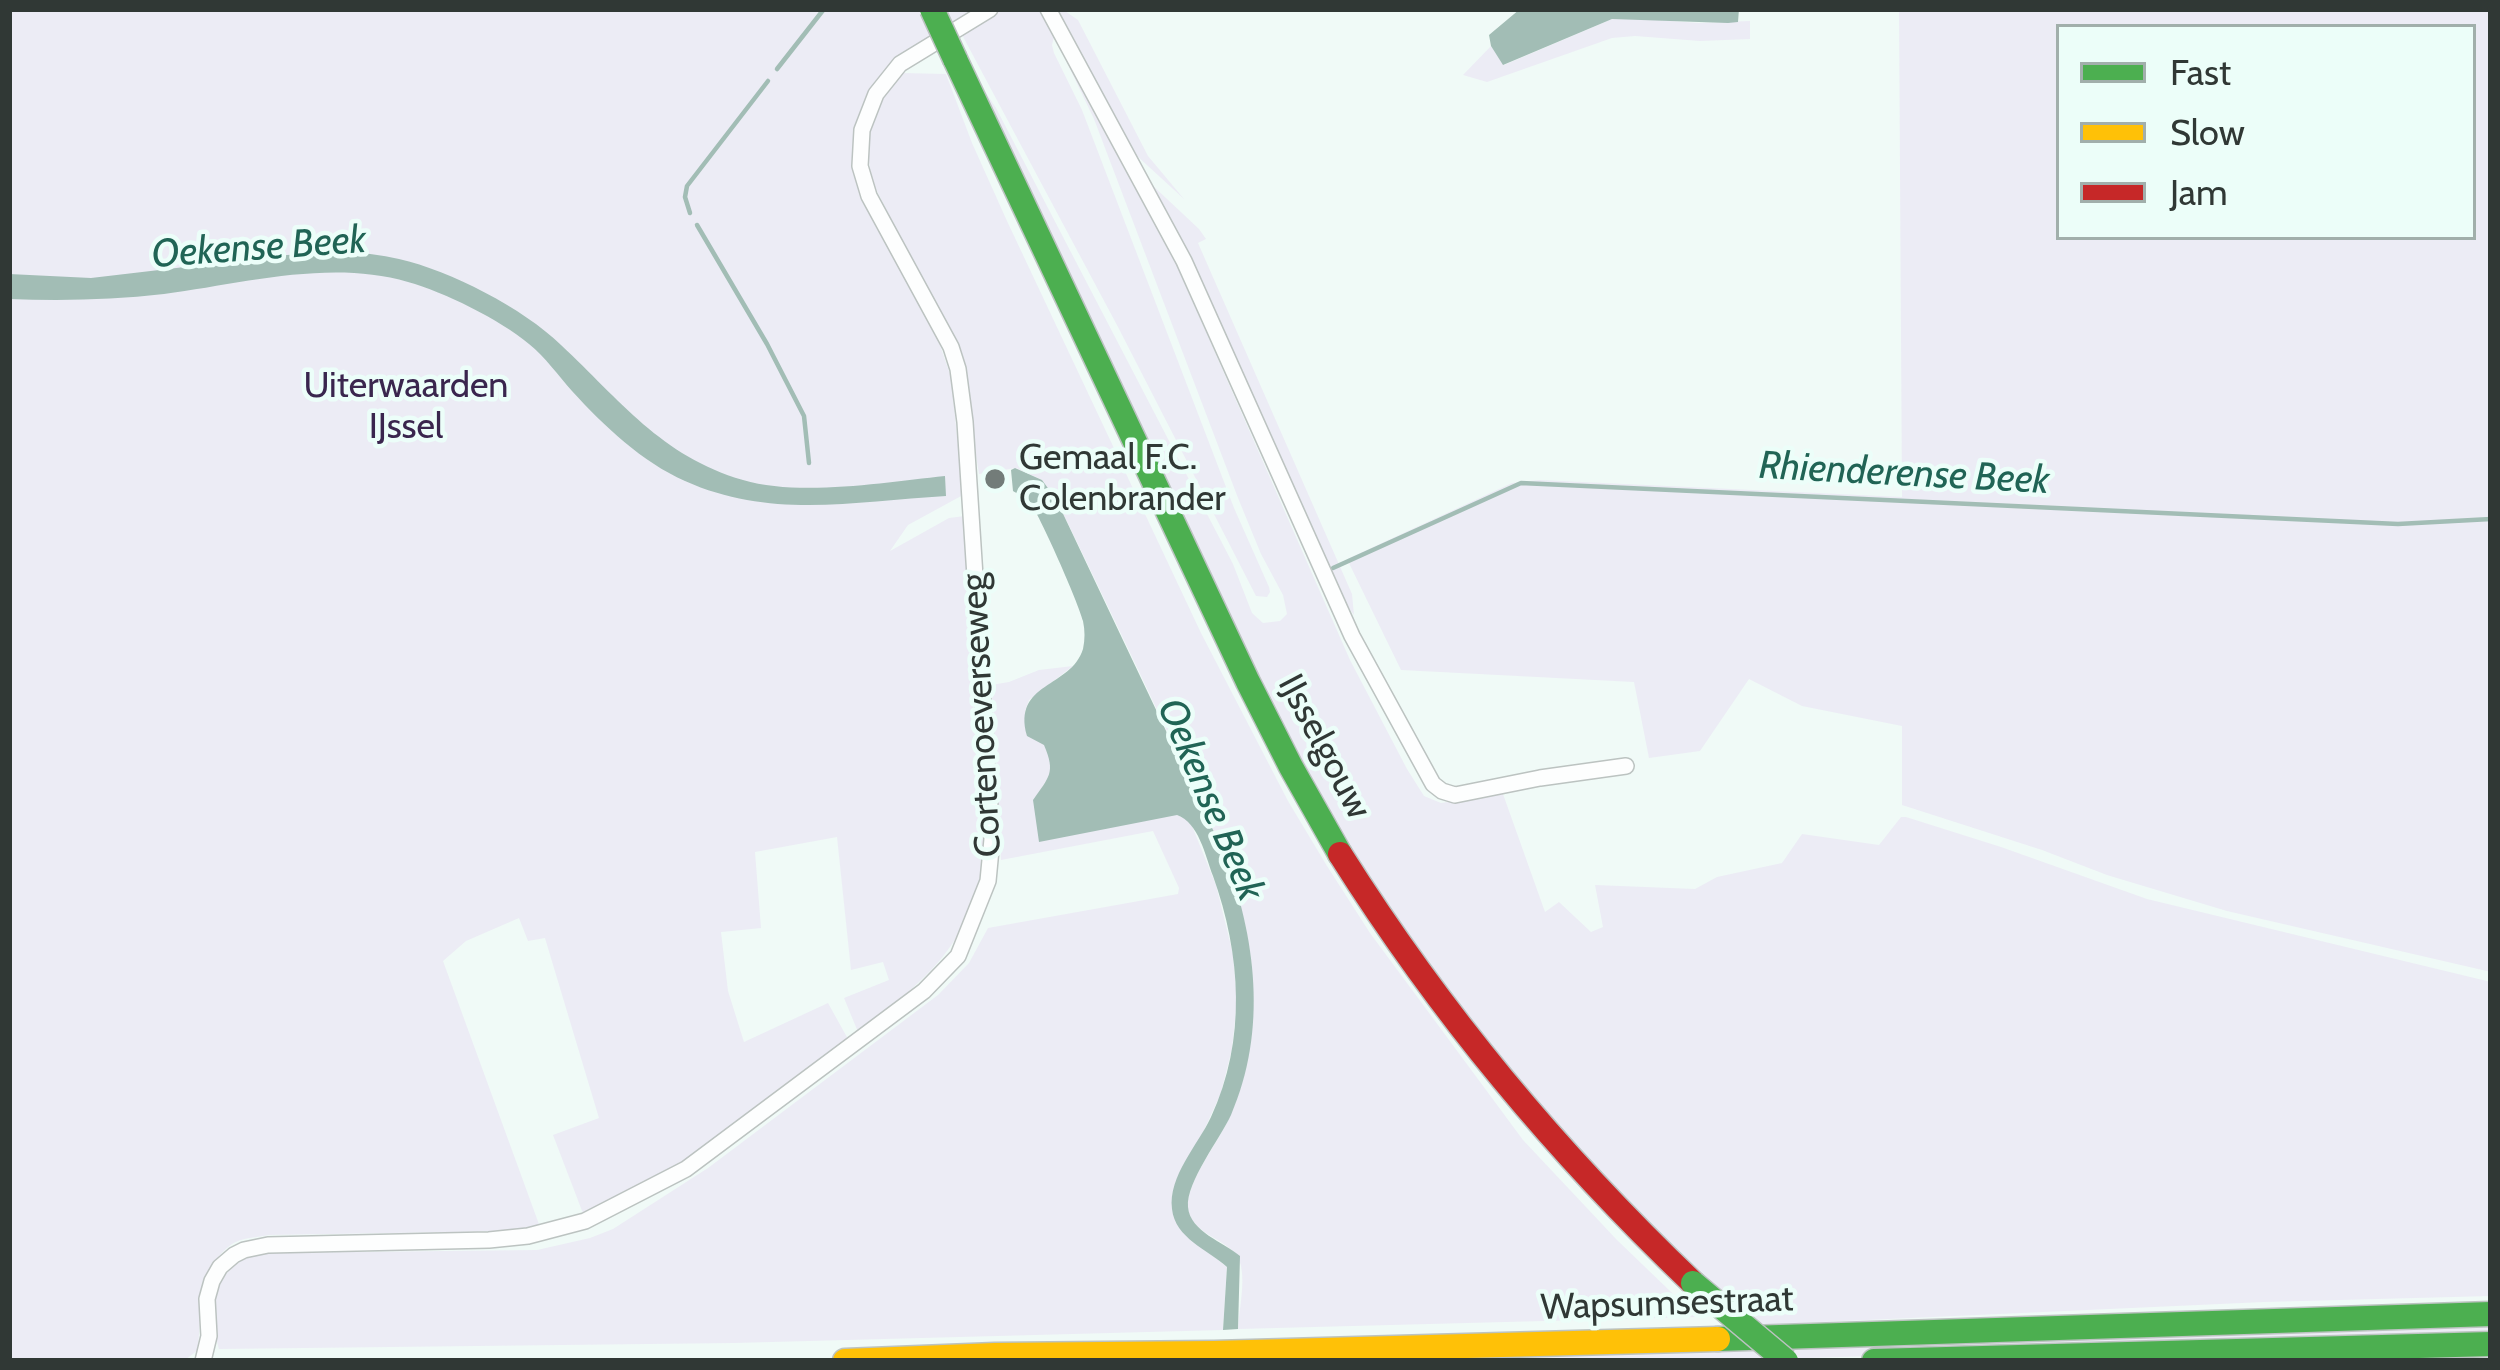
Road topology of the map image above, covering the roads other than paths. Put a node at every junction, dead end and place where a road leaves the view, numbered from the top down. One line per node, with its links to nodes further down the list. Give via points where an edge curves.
1 (932, 9): 11 (main road, IJsselgouw, bridge, via 1234,651 1336,848 1405,955 1545,1132 1693,1283)
2 (990, 9): 6 (street, Cortenoeverseweg, via 887,78 862,130 860,155 869,196 951,347 965,422 992,838 988,881 958,956 924,991 686,1169 637,1196 528,1236 244,1250 208,1290)
3 (1048, 9): 4 (street, via 1184,261 1352,636 1433,784 1455,795)
4 (1626, 766)
5 (2491, 1314): 10 (main road, Wapsumsestraat)
6 (208, 1336): 8 (street, Cortenoeverseweg); 9 (street, Cortenoeverseweg)
7 (2491, 1344): 12 (main road)
8 (203, 1361)
9 (216, 1361)
10 (845, 1361)
11 (1786, 1361)
12 (1874, 1361)

